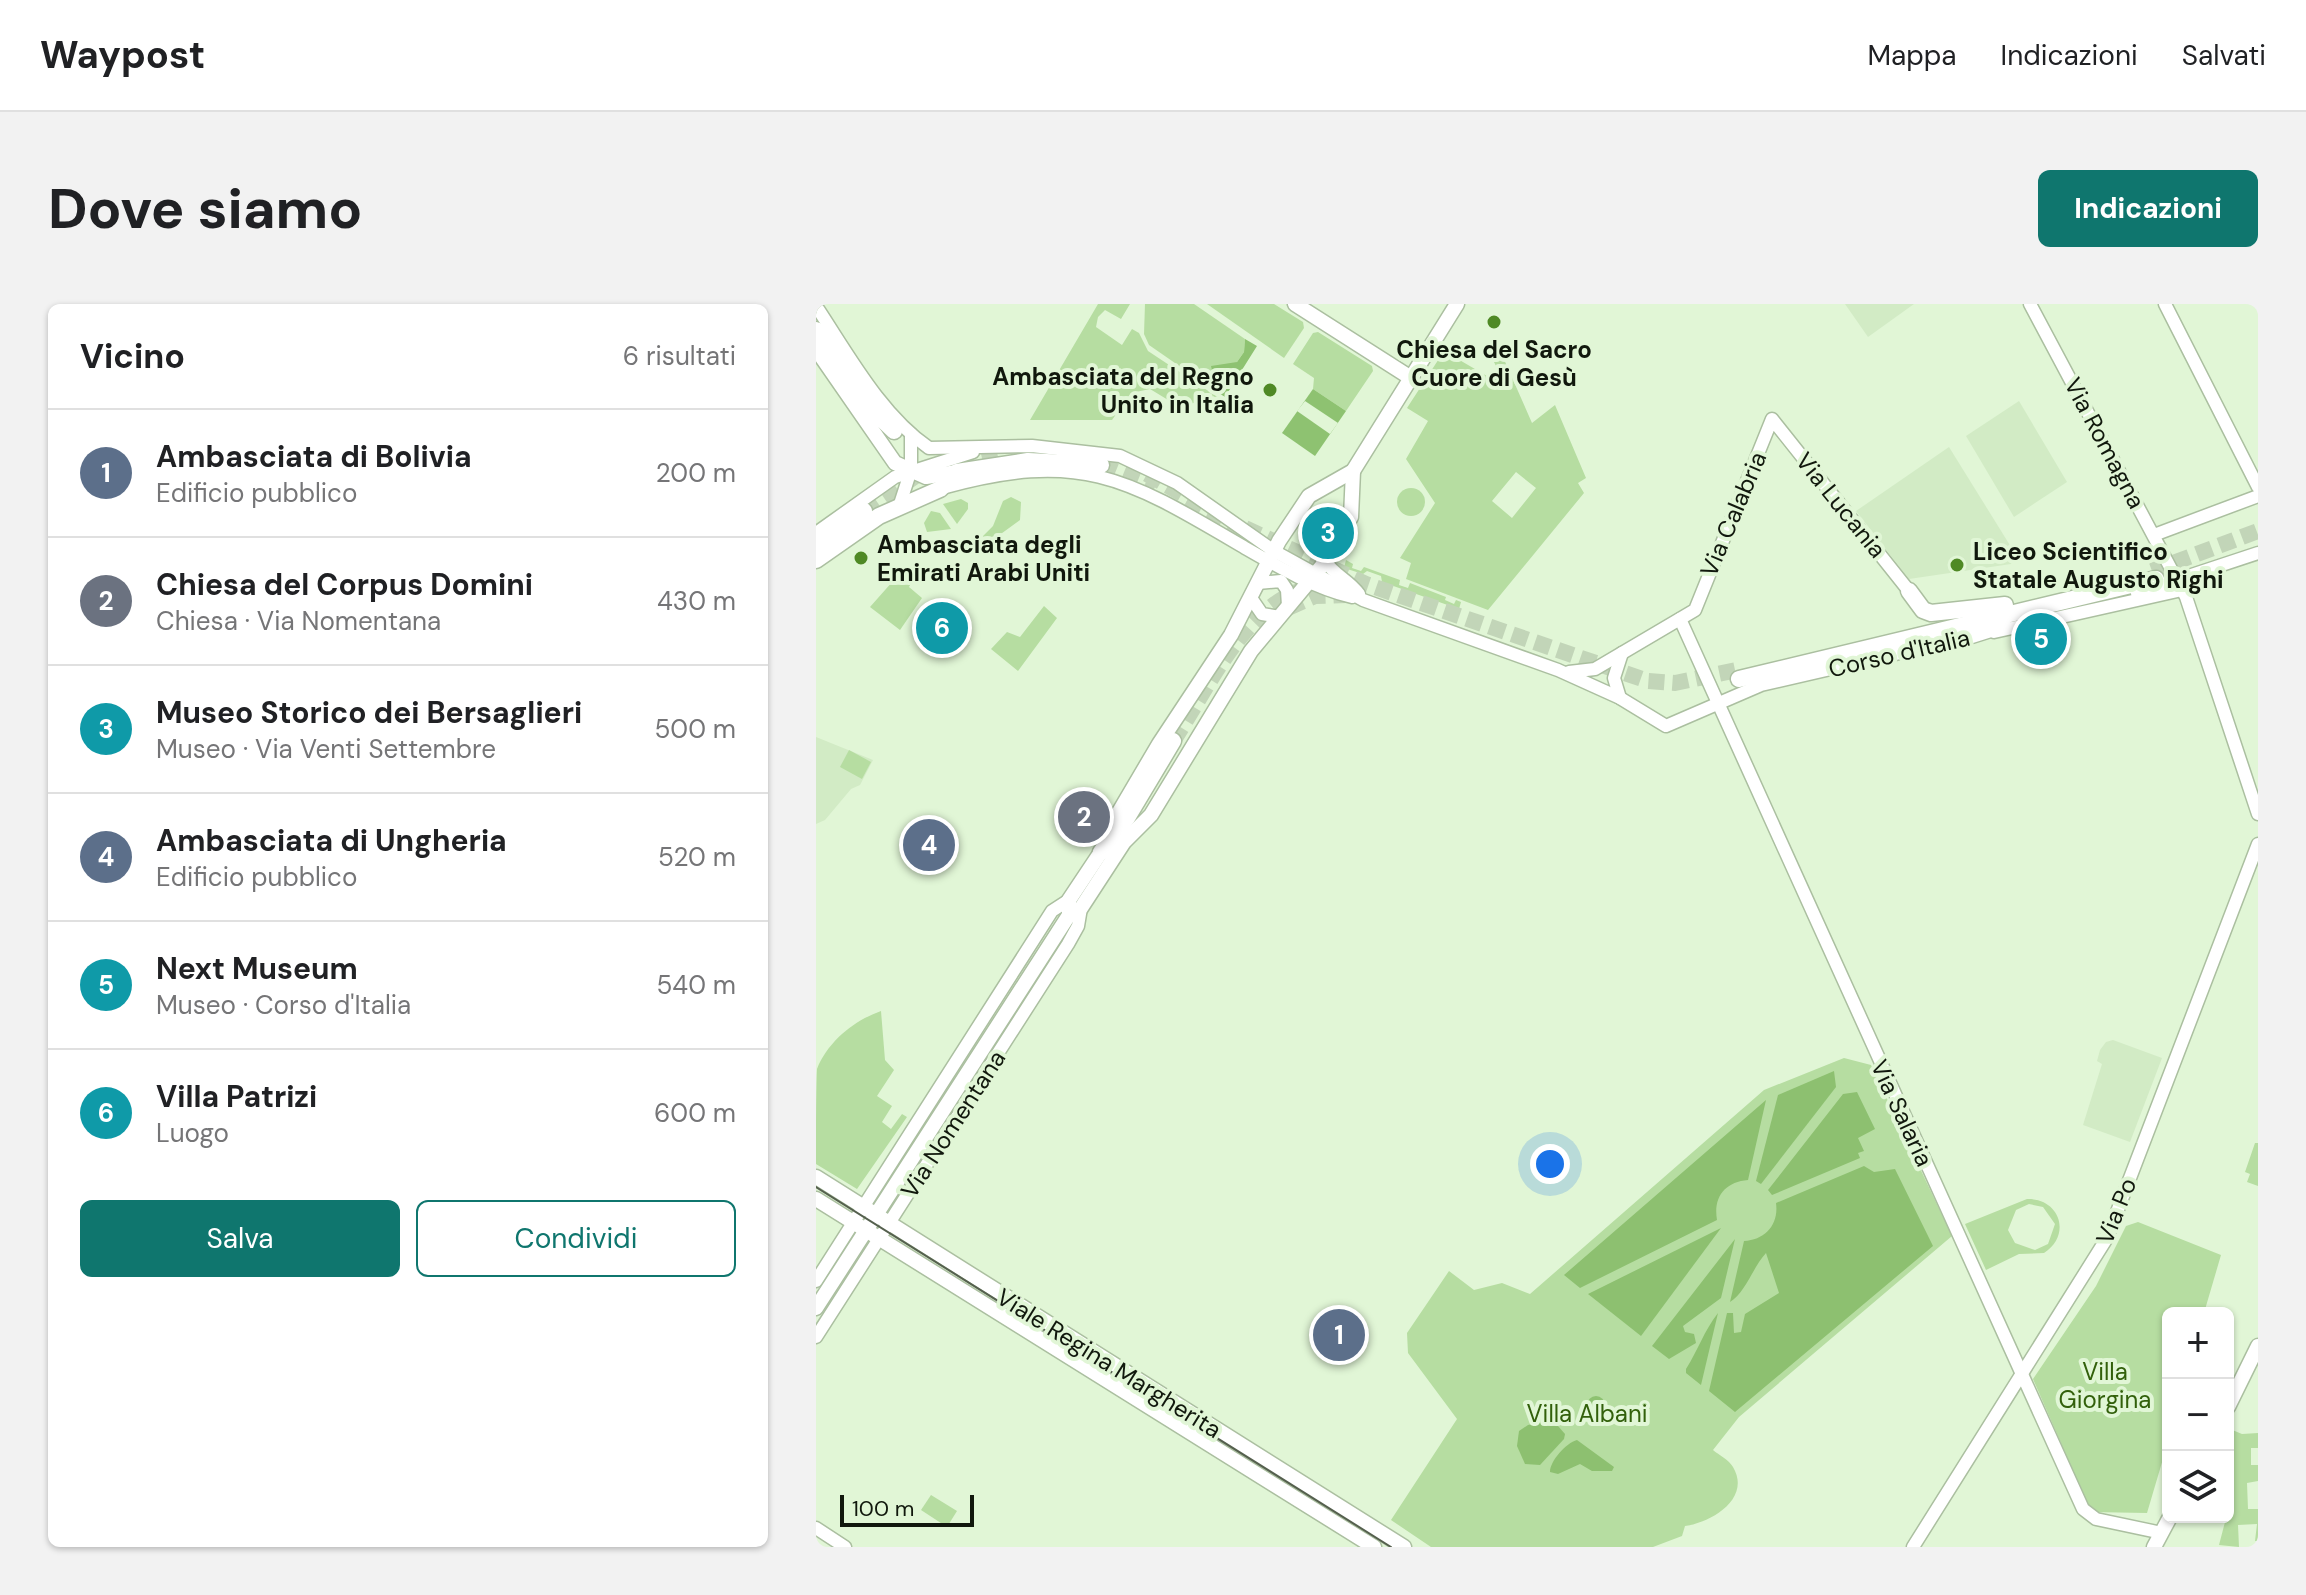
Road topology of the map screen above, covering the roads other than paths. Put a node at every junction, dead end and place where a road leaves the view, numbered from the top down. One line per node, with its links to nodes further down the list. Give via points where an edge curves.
1 (1295, 304): 8 (main road)
2 (1457, 304): 8 (main road)
3 (2030, 304): 22 (street, Via Romagna)
4 (2165, 304): 17 (street)
5 (816, 306): 10 (street)
6 (816, 330): 10 (main road, via 867,404)
7 (816, 349): 13 (main road)
8 (1411, 378): 15 (main road)
9 (1772, 419): 30 (street, Via Lucania); 36 (street, Via Calabria, via 1695,610)
10 (903, 432): 11 (street, via 941,450); 14 (street)
11 (987, 447): 14 (street); 25 (street, via 1072,448 1120,456 1184,487)
12 (1101, 465): 16 (main road, via 1038,460)
13 (895, 470): 14 (main road); 21 (street)
14 (911, 470): 16 (main road); 19 (street)
15 (1353, 471): 25 (main road, via 1313,492); 27 (main road, Via Nomentana, via 1351,517)
16 (949, 479): 19 (main road); 25 (street, via 1018,472 1099,475 1146,490 1252,552)
17 (2258, 487)
18 (2258, 496): 22 (street)
19 (899, 507): 26 (main road)
20 (864, 511): 23 (main road)
21 (816, 533)
22 (2154, 535): 29 (street, Via Romagna)
23 (816, 545)
24 (2258, 553): 29 (street, Corso d'Italia)
25 (1271, 556): 27 (street); 28 (main road)
26 (816, 560)
27 (1317, 572): 33 (street); 33 (street, via 1332,570 1350,581); 35 (main road, Via Nomentana)
28 (1258, 583): 32 (main road); 35 (street, via 1281,581 1287,590)
29 (2180, 586): 37 (street, Corso d'Italia, via 2082,614); 45 (street)
30 (1909, 591): 34 (main road, via 1931,613)
31 (2098, 594): 34 (main road, Corso d'Italia, via 2154,575); 37 (main road); 39 (main road, Corso d'Italia)
32 (1251, 598): 35 (street, via 1262,614); 48 (main road, Via Nomentana, via 1159,744)
33 (1363, 600): 41 (street)
34 (2010, 605): 39 (main road, Corso d'Italia)
35 (1284, 612): 46 (main road, Via Nomentana, via 1251,651 1151,815)
36 (1680, 619): 40 (street); 44 (street, Via Salaria)
37 (1962, 638): 38 (street, Corso d'Italia)
38 (1942, 643): 39 (main road); 44 (street, Corso d'Italia, via 1772,682)
39 (1836, 649): 42 (main road)
40 (1622, 653): 41 (street, via 1587,672); 43 (street, via 1614,678)
41 (1558, 670): 43 (street)
42 (1738, 675)
43 (1620, 698): 44 (street, Corso d'Italia, via 1666,726)
44 (1719, 704): 60 (street, Via Salaria)
45 (2258, 814)
46 (1124, 842): 48 (main road, via 1177,744); 49 (main road, Via Nomentana)
47 (2258, 844): 60 (street, Via Po, via 2107,1238)
48 (1101, 852): 49 (main road, Via Nomentana)
49 (1073, 908): 52 (street, Via Nomentana, via 1052,911); 54 (main road, Via Nomentana)
50 (816, 1177): 52 (main road, Viale Regina Margherita)
51 (816, 1199): 53 (main road)
52 (863, 1207): 53 (street, Via Nomentana); 54 (main road, Viale Regina Margherita)
53 (860, 1226): 54 (main road, Via Nomentana); 55 (street, Via Nomentana); 56 (main road, Via Nomentana)
54 (881, 1226): 57 (street, Via Nomentana); 66 (main road, Viale Regina Margherita); 67 (main road, Viale Regina Margherita)
55 (816, 1281)
56 (816, 1308)
57 (816, 1337)
58 (2258, 1346): 61 (main road)
59 (2258, 1370): 61 (main road)
60 (2023, 1373): 64 (street, Via Salaria, via 2092,1518); 68 (street, Via Po)
61 (2240, 1386): 62 (main road)
62 (2234, 1396)
63 (816, 1528): 65 (street)
64 (2158, 1540)
65 (845, 1547)
66 (1374, 1547)
67 (1404, 1547)
68 (1913, 1547)

